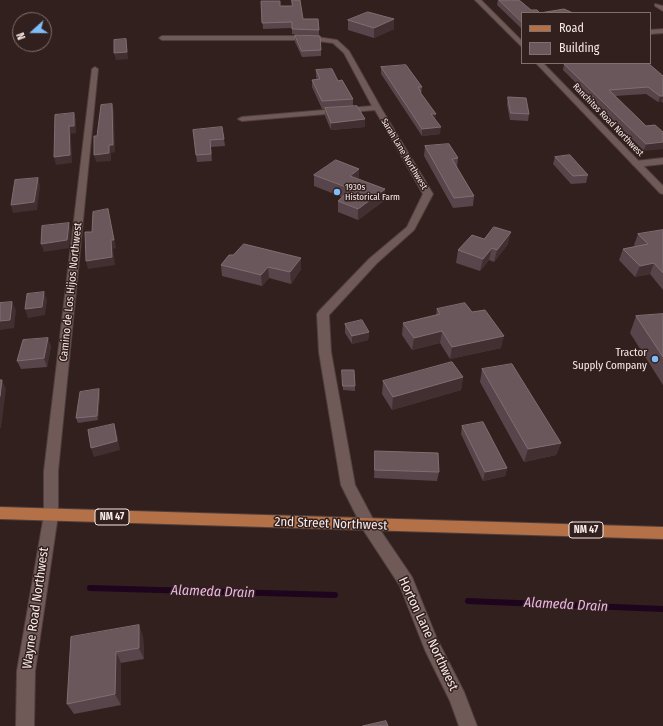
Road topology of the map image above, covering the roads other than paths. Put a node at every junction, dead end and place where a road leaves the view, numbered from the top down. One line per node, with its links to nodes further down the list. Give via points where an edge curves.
1 (478, 0): 7 (street)
2 (657, 5): 3 (street)
3 (663, 9)
4 (663, 31): 5 (street)
5 (651, 32)
6 (162, 38): 10 (street, Sarah Lane Northwest, via 310,38 335,41 347,52)
7 (521, 44)
8 (540, 64): 13 (street, Ranchitos Road Northwest)
9 (95, 69): 16 (street, Camino de Los Hijos Northwest, via 51,471)
10 (377, 108): 11 (street); 17 (street, Sarah Lane Northwest, via 428,194 411,228 373,261 323,314 325,352 348,485)
11 (242, 119)
12 (663, 161): 13 (street)
13 (636, 164): 14 (street, Ranchitos Road Northwest)
14 (663, 191)
15 (0, 513): 16 (main road, 2nd Street Northwest / NM 47)
16 (51, 515): 17 (main road, 2nd Street Northwest / NM 47); 19 (street, Wayne Road Northwest, via 30,633)
17 (369, 526): 18 (main road, 2nd Street Northwest / NM 47); 20 (street, Horton Lane Northwest, via 406,582)
18 (663, 533)
19 (25, 726)
20 (468, 726)

